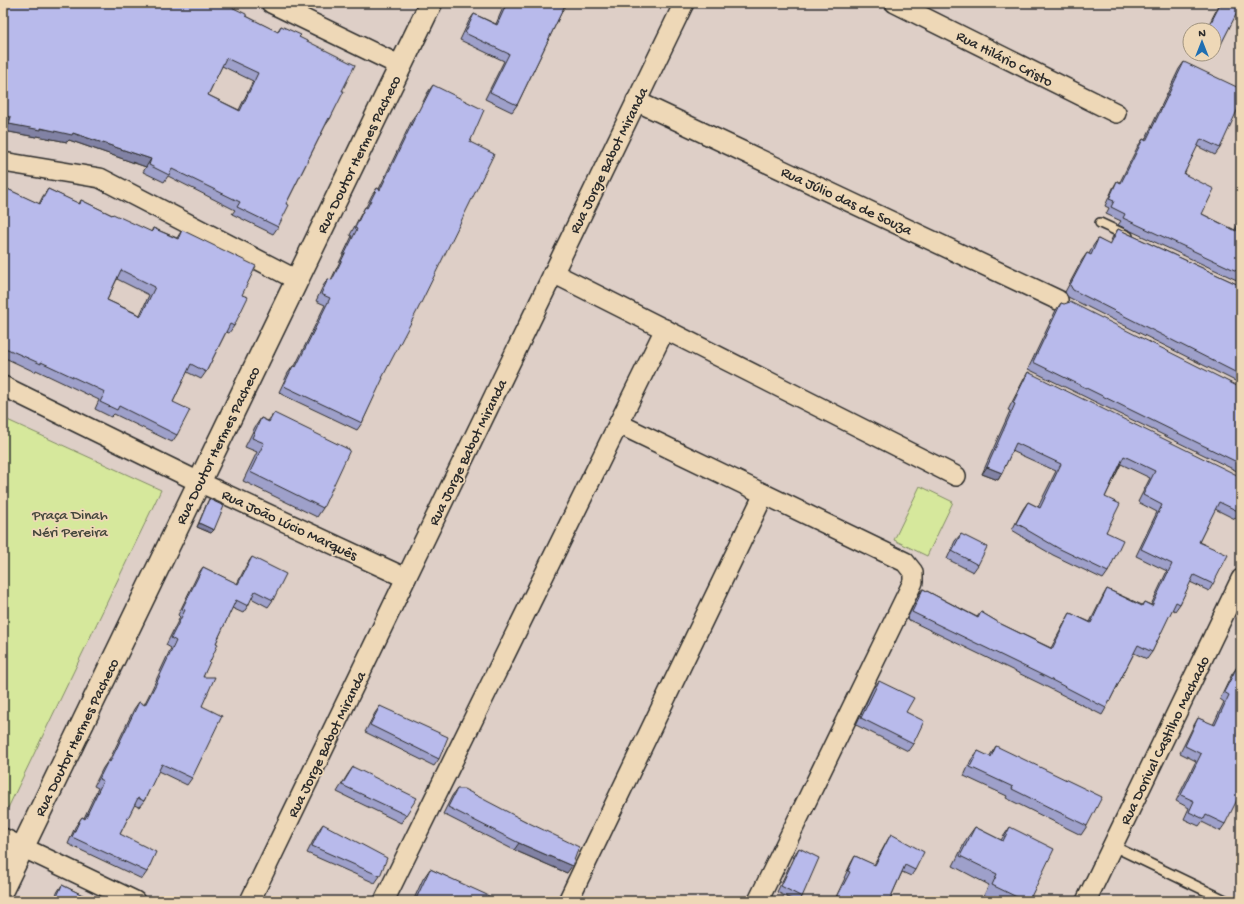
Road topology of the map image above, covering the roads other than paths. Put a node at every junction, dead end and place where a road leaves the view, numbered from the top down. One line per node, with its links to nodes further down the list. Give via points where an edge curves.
1 (271, 3): 5 (street)
2 (432, 3): 5 (street, Rua Doutor Hermes Pacheco)
3 (684, 3): 6 (street, Rua Jorge Babot Miranda)
4 (895, 3): 7 (street, Rua Hilário Cristo)
5 (401, 66): 12 (street, Rua Doutor Hermes Pacheco)
6 (636, 101): 11 (street, Rua Jorge Babot Miranda); 13 (street, Rua Júlio das de Souza)
7 (1116, 113)
8 (3, 162): 12 (street, via 100,178)
9 (1100, 223): 10 (lane)
10 (1135, 240)
11 (553, 273): 14 (street); 20 (street, Rua Jorge Babot Miranda)
12 (298, 280): 18 (street, Rua Doutor Hermes Pacheco)
13 (1058, 300)
14 (666, 330): 16 (street); 17 (street)
15 (3, 386): 18 (street, Rua João Lúcio Marquês)
16 (619, 424): 19 (street); 28 (street)
17 (956, 476)
18 (199, 482): 20 (street, Rua João Lúcio Marquês); 24 (street, Rua Doutor Hermes Pacheco)
19 (764, 494): 29 (street); 30 (street, via 905,562 913,572 913,582)
20 (406, 578): 27 (street, Rua Jorge Babot Miranda)
21 (1241, 579): 23 (street, Rua Dorival Castilho Machado)
22 (3, 838): 24 (street)
23 (1112, 846): 31 (street, Rua Dorival Castilho Machado); 32 (lane)
24 (22, 847): 25 (street, Rua Doutor Hermes Pacheco); 26 (street)
25 (3, 888)
26 (135, 901)
27 (250, 901)
28 (384, 901)
29 (568, 901)
30 (758, 901)
31 (1086, 901)
32 (1227, 901)

